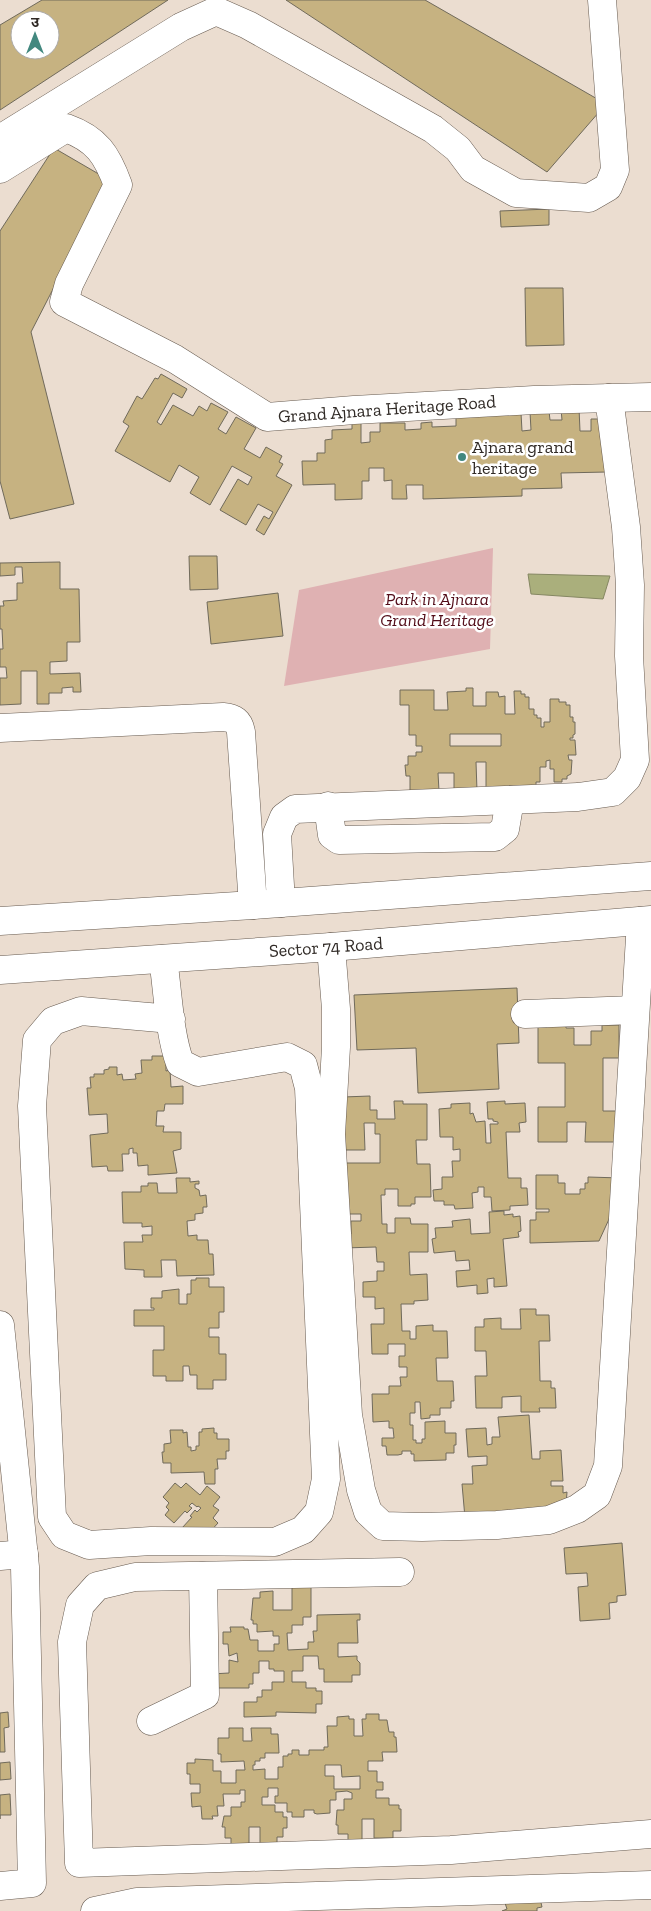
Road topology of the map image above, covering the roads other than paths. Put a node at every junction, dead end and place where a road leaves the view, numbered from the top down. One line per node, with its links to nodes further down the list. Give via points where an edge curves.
1 (602, 0): 2 (street, via 615,170 608,187 589,198 516,193 473,169 458,149 433,129 248,25 216,11 181,27)
2 (0, 139)
3 (0, 169): 5 (street, Grand Ajnara Heritage Road, via 66,128 84,135 108,160 118,185 69,284 64,302 175,359 266,417)
4 (651, 397): 5 (street, Grand Ajnara Heritage Road)
5 (609, 398): 7 (street, via 626,527 635,760 627,778 612,792)
6 (0, 728): 10 (street, via 231,718 239,724 241,732)
7 (510, 800): 8 (street); 8 (street, via 505,829 495,837 339,840 332,835)
8 (328, 806): 9 (street, via 295,808 284,817)
9 (277, 834): 10 (street); 12 (street)
10 (248, 835): 13 (street)
11 (651, 876): 12 (street)
12 (281, 903): 13 (street)
13 (253, 905): 14 (street)
14 (0, 921)
15 (646, 921): 16 (street, Sector 74 Road); 19 (street)
16 (331, 947): 17 (street, Sector 74 Road); 19 (street, via 336,1047 331,1134 348,1415 361,1490 368,1512 383,1526 497,1525 549,1520 577,1509 597,1495 608,1466)
17 (163, 959): 18 (street, Sector 74 Road); 21 (street)
18 (0, 970)
19 (635, 1010): 20 (street)
20 (525, 1014)
21 (171, 1019): 21 (street, via 174,1048 180,1063 198,1072 287,1057 303,1065 309,1088 326,1479 319,1512 302,1530 275,1542 152,1541 89,1545 64,1535 52,1518 32,1106 37,1040 53,1021 81,1011)
22 (0, 1325): 23 (street)
23 (12, 1555): 29 (street, via 32,1883)
24 (400, 1572): 25 (street)
25 (204, 1576): 26 (street, via 205,1695); 27 (street, via 136,1577 97,1586 80,1605 72,1642 79,1863 451,1850)
26 (151, 1721)
27 (651, 1834)
28 (651, 1885): 30 (street)
29 (0, 1886)
30 (160, 1906): 31 (street, via 137,1902)
31 (95, 1911)

